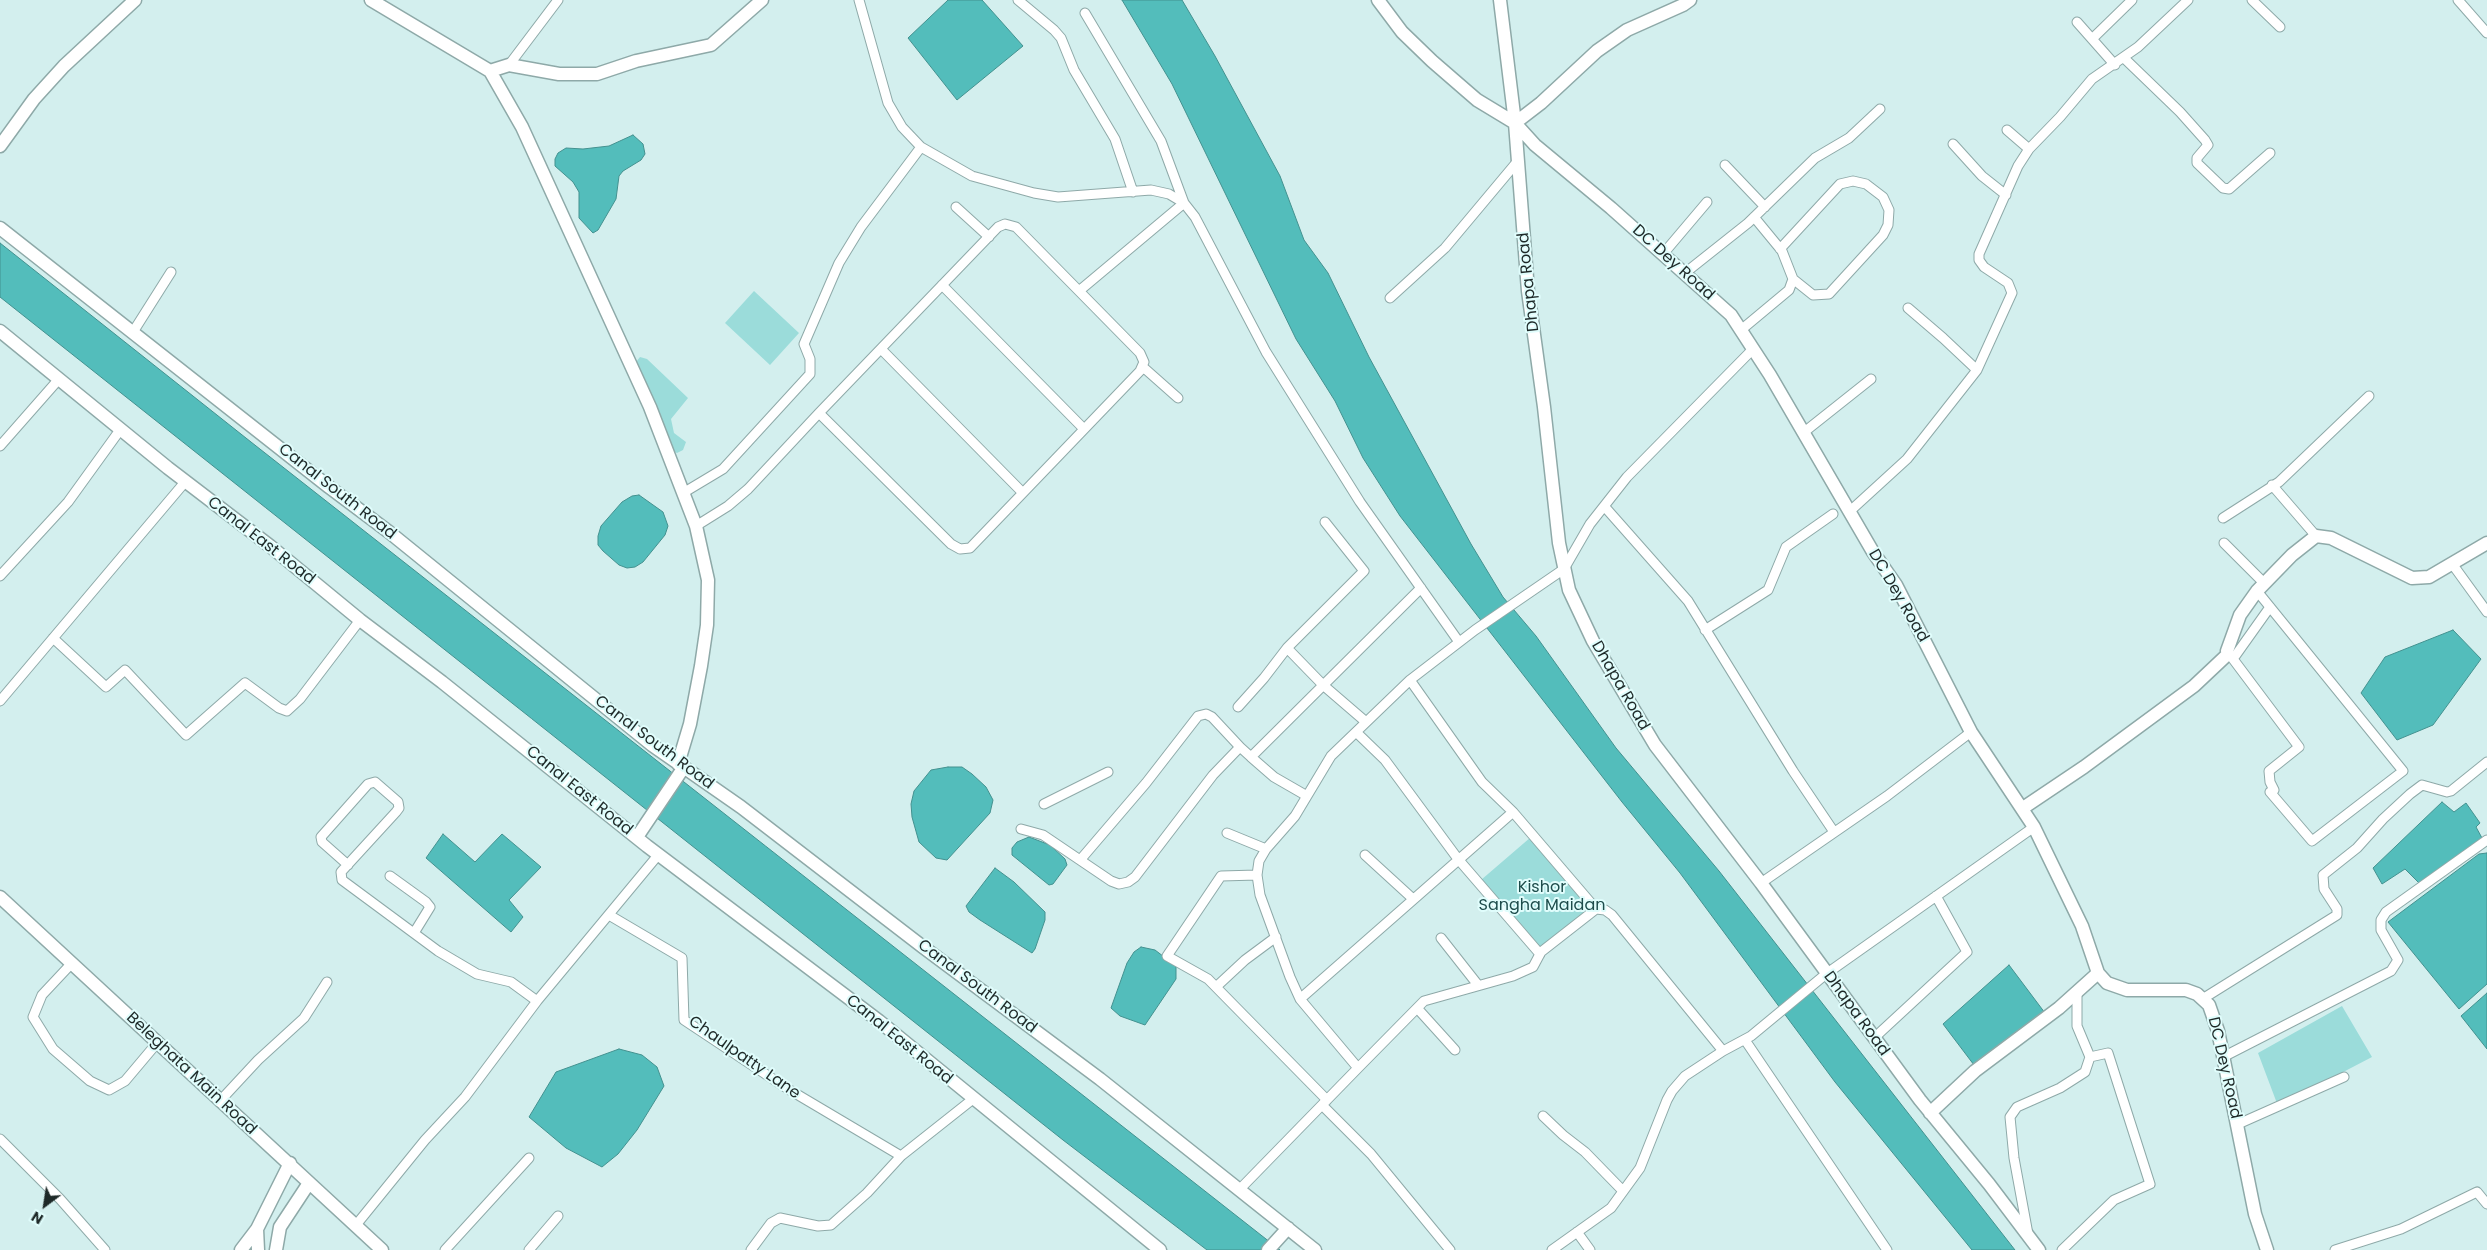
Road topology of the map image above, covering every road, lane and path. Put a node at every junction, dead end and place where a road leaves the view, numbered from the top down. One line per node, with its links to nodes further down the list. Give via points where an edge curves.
1 (135, 0): 27 (street, via 64,66 34,99)
2 (370, 0): 22 (street)
3 (558, 0): 20 (street)
4 (762, 0): 20 (street, via 711,44 636,61 597,74 559,74)
5 (859, 0): 28 (street, via 888,103 902,127)
6 (1018, 0): 33 (street, via 1061,38 1074,70 1115,139)
7 (1378, 0): 24 (street, DC Dey Road, via 1402,32 1432,61 1477,100)
8 (1500, 0): 24 (street, Dhapa Road)
9 (1690, 0): 24 (street, via 1627,30 1597,51)
10 (2132, 0): 18 (street)
11 (2188, 0): 19 (street)
12 (2252, 0): 16 (street)
13 (2458, 0): 17 (street)
14 (1085, 13): 36 (street, via 1161,141)
15 (2077, 22): 18 (street)
16 (2280, 27)
17 (2487, 33)
18 (2092, 39): 21 (street)
19 (2124, 58): 21 (street); 30 (street, via 2205,140 2208,145 2197,158 2197,163 2223,188 2229,189)
20 (509, 65): 22 (street)
21 (2115, 65): 29 (street, via 2092,79)
22 (490, 71): 70 (street, via 522,127 565,221 650,407)
23 (1880, 109): 37 (street, via 1849,138 1815,158)
24 (1515, 123): 31 (street, Dhapa Road); 43 (street, DC Dey Road, via 1534,145)
25 (2007, 130): 29 (street)
26 (1953, 144): 34 (street, via 1976,170)
27 (0, 146)
28 (921, 147): 33 (street, via 972,176 1034,193 1058,197); 70 (street, via 861,227 839,263 804,344 810,359 810,374 723,469)
29 (2029, 149): 34 (street)
30 (2270, 153)
31 (1517, 162): 49 (street, via 1444,248); 81 (street, Dhapa Road, via 1528,291 1558,543)
32 (1725, 165): 37 (street)
33 (1133, 192): 36 (street, via 1151,190 1169,194)
34 (2006, 195): 57 (street, via 1979,260 2008,283 2012,293)
35 (1707, 202): 43 (street)
36 (1184, 203): 48 (street); 84 (street, via 1271,360 1360,502)
37 (1765, 206): 39 (street)
38 (956, 207): 41 (street)
39 (1754, 217): 42 (street); 45 (street)
40 (0, 228): 53 (street, Canal South Road)
41 (989, 237): 47 (street); 48 (street, via 1005,224 1016,227)
42 (1780, 249): 46 (street); 46 (street, via 1840,184 1853,181 1866,184 1882,197 1889,210 1888,225 1883,235 1829,294 1813,295)
43 (1664, 254): 45 (street, DC Dey Road)
44 (171, 272): 53 (street)
45 (1685, 273): 51 (street, DC Dey Road, via 1731,316)
46 (1793, 279): 51 (street, via 1789,290)
47 (942, 285): 54 (street); 63 (street)
48 (1079, 291): 56 (street, via 1140,353)
49 (1390, 298)
50 (1908, 308): 57 (street)
51 (1741, 330): 55 (street, DC Dey Road)
52 (0, 331): 58 (street, Canal East Road)
53 (134, 332): 103 (street, Canal South Road, via 397,538)
54 (880, 349): 62 (street); 69 (street)
55 (1753, 349): 65 (street, DC Dey Road); 71 (street, via 1627,477)
56 (1143, 367): 61 (street); 63 (street)
57 (1977, 370): 72 (street, via 1907,459)
58 (59, 379): 64 (street, Canal East Road); 66 (street)
59 (1871, 379): 65 (street)
60 (2369, 396): 68 (street, via 2309,455)
61 (1178, 398)
62 (819, 413): 69 (street, via 950,544 960,550 970,548); 76 (street, via 748,488 728,506)
63 (1084, 428): 69 (street)
64 (120, 430): 67 (street, Canal East Road); 82 (street, via 68,502)
65 (1803, 433): 72 (street, DC Dey Road)
66 (0, 446)
67 (185, 482): 87 (street, Canal East Road); 89 (street)
68 (2272, 485): 74 (street); 77 (street)
69 (1022, 492)
70 (683, 493): 76 (street)
71 (1604, 506): 81 (street); 88 (street, via 1688,600)
72 (1849, 512): 99 (street, DC Dey Road, via 1896,585)
73 (1833, 514): 88 (street, via 1786,547 1768,590)
74 (2223, 518)
75 (1325, 522): 91 (street, via 1364,572)
76 (696, 526): 103 (street, via 708,580 707,625)
77 (2316, 536): 80 (street, via 2331,538 2412,578 2429,577); 83 (street)
78 (2224, 543): 83 (street)
79 (2487, 543): 80 (street)
80 (2453, 565): 86 (street)
81 (1564, 569): 90 (street); 123 (street, Dhapa Road, via 1569,590 1593,641 1655,745)
82 (0, 576)
83 (2260, 587): 85 (street); 92 (street, via 2240,615)
84 (1421, 588): 90 (street); 94 (street)
85 (2270, 607): 92 (street); 92 (street, via 2403,771 2312,841 2270,792 2274,790 2269,771 2299,746)
86 (2487, 612)
87 (360, 620): 89 (street, via 288,711 245,683 186,735 126,670 106,688); 113 (street, Canal East Road)
88 (1705, 630): 111 (street)
89 (53, 638): 95 (street)
90 (1459, 642): 93 (street)
91 (1287, 648): 94 (street); 96 (street)
92 (2230, 655): 107 (street, via 2194,686)
93 (1410, 680): 97 (street); 108 (street, via 1482,782)
94 (1323, 685): 97 (street); 101 (street)
95 (0, 701)
96 (1238, 707)
97 (1366, 722): 98 (street)
98 (1356, 732): 105 (street, via 1331,756); 119 (street, via 1386,760)
99 (1971, 732): 107 (street, DC Dey Road); 111 (street)
100 (1240, 747): 101 (street); 118 (street, via 1213,775 1128,882 1119,884 1111,881); 118 (street, via 1212,718 1206,714 1198,716)
101 (1250, 757): 105 (street, via 1274,777)
102 (2487, 762): 140 (street, via 2450,791 2422,785 2410,794 2357,848 2323,875 2324,889 2337,909 2337,915)
103 (680, 768): 113 (street); 164 (street, Canal South Road, via 741,807 1100,1079)
104 (1108, 772): 106 (street)
105 (1307, 796): 115 (street, via 1295,816)
106 (1044, 804)
107 (2023, 808): 109 (street, DC Dey Road)
108 (1513, 812): 119 (street); 127 (street)
109 (2034, 826): 124 (street); 134 (street, DC Dey Road, via 2082,926)
110 (1021, 828): 118 (street, via 1043,835)
111 (1834, 832): 123 (street)
112 (1227, 833): 115 (street)
113 (637, 837): 116 (street, Canal East Road)
114 (2486, 840): 150 (street, via 2382,917 2381,930 2398,960 2391,971)
115 (1266, 849): 121 (street, via 1259,861)
116 (659, 854): 128 (street); 153 (street, Canal East Road, via 879,1021)
117 (1365, 855): 126 (street)
118 (1081, 859)
119 (1458, 859): 126 (street); 132 (street)
120 (348, 864): 120 (street, via 399,808 398,802 375,782 368,784 321,837 322,842); 129 (street, via 342,872 342,880)
121 (1257, 875): 130 (street, via 1260,895); 138 (street, via 1221,876 1167,956)
122 (390, 876): 129 (street, via 430,907)
123 (1761, 883): 135 (street, Dhapa Road)
124 (1936, 896): 135 (street); 145 (street, via 1967,952)
125 (0, 897): 133 (street, Beleghata Main Road)
126 (1412, 898): 141 (street)
127 (1596, 909): 132 (street); 148 (street, via 1612,915)
128 (609, 915): 142 (street); 160 (street, Chaulpatty Lane, via 682,958 684,1020 788,1090)
129 (414, 933): 142 (street, via 468,969 511,982)
130 (1276, 937): 138 (street); 141 (street)
131 (1441, 938): 137 (street)
132 (1540, 954): 137 (street, via 1533,967)
133 (72, 963): 146 (street, Beleghata Main Road); 146 (street, via 42,995 33,1017 53,1049 90,1081 109,1090 125,1081)
134 (2098, 973): 139 (street); 140 (street, DC Dey Road, via 2107,983 2127,990 2178,988)
135 (1826, 974): 144 (street); 145 (street, Dhapa Road)
136 (327, 982): 154 (street, via 304,1018 264,1054)
137 (1478, 985): 143 (street, via 1424,1001)
138 (1216, 987): 155 (street)
139 (2077, 992): 149 (street, via 2077,1026); 156 (street, via 1975,1071)
140 (2204, 998): 150 (street, DC Dey Road, via 2218,1030)
141 (1300, 999): 151 (street)
142 (537, 1001): 168 (street, via 465,1097 425,1140)
143 (1417, 1008): 147 (street); 151 (street)
144 (1748, 1038): 148 (street); 187 (street)
145 (1874, 1038): 156 (street, Dhapa Road)
146 (157, 1043): 154 (street, Beleghata Main Road)
147 (1455, 1050)
148 (1723, 1051): 165 (street, via 1685,1076 1672,1091 1640,1168)
149 (2090, 1057): 172 (street, via 2085,1072 2060,1088 2017,1107 2010,1117); 189 (street, via 2108,1053 2150,1184 2114,1200)
150 (2223, 1057): 158 (street, DC Dey Road)
151 (1358, 1068): 155 (street)
152 (2344, 1077): 158 (street)
153 (973, 1100): 160 (street); 181 (street, Canal East Road)
154 (219, 1102): 162 (street, Beleghata Main Road)
155 (1324, 1102): 164 (street); 184 (street)
156 (1930, 1113): 172 (street, Dhapa Road)
157 (1543, 1116): 165 (street)
158 (2236, 1125): 190 (street, DC Dey Road, via 2255,1214)
159 (0, 1139): 174 (street)
160 (901, 1156): 180 (street, via 831,1225 818,1226 780,1218 771,1223)
161 (529, 1158): 178 (street)
162 (290, 1163): 163 (street, Beleghata Main Road); 170 (street)
163 (309, 1183): 168 (street, Beleghata Main Road); 173 (street, via 286,1217)
164 (1239, 1190): 169 (street, Canal South Road)
165 (1623, 1191): 171 (street, via 1610,1208)
166 (2487, 1204): 191 (street, via 2477,1192 2401,1229)
167 (558, 1216): 179 (street)
168 (356, 1225): 177 (street, Beleghata Main Road)
169 (1288, 1228): 182 (street); 183 (street, Canal South Road)
170 (257, 1229): 173 (street); 175 (street); 176 (street)
171 (1577, 1232): 185 (street); 186 (street)
172 (2028, 1235): 188 (street, Dhapa Road)
173 (274, 1246)
174 (105, 1250)
175 (241, 1250)
176 (258, 1250)
177 (382, 1250)
178 (445, 1250)
179 (529, 1250)
180 (750, 1250)
181 (1160, 1250)
182 (1268, 1250)
183 (1314, 1250)
184 (1450, 1250)
185 (1552, 1250)
186 (1590, 1250)
187 (1887, 1250)
188 (2039, 1250)
189 (2062, 1250)
190 (2268, 1250)
191 (2334, 1250)

